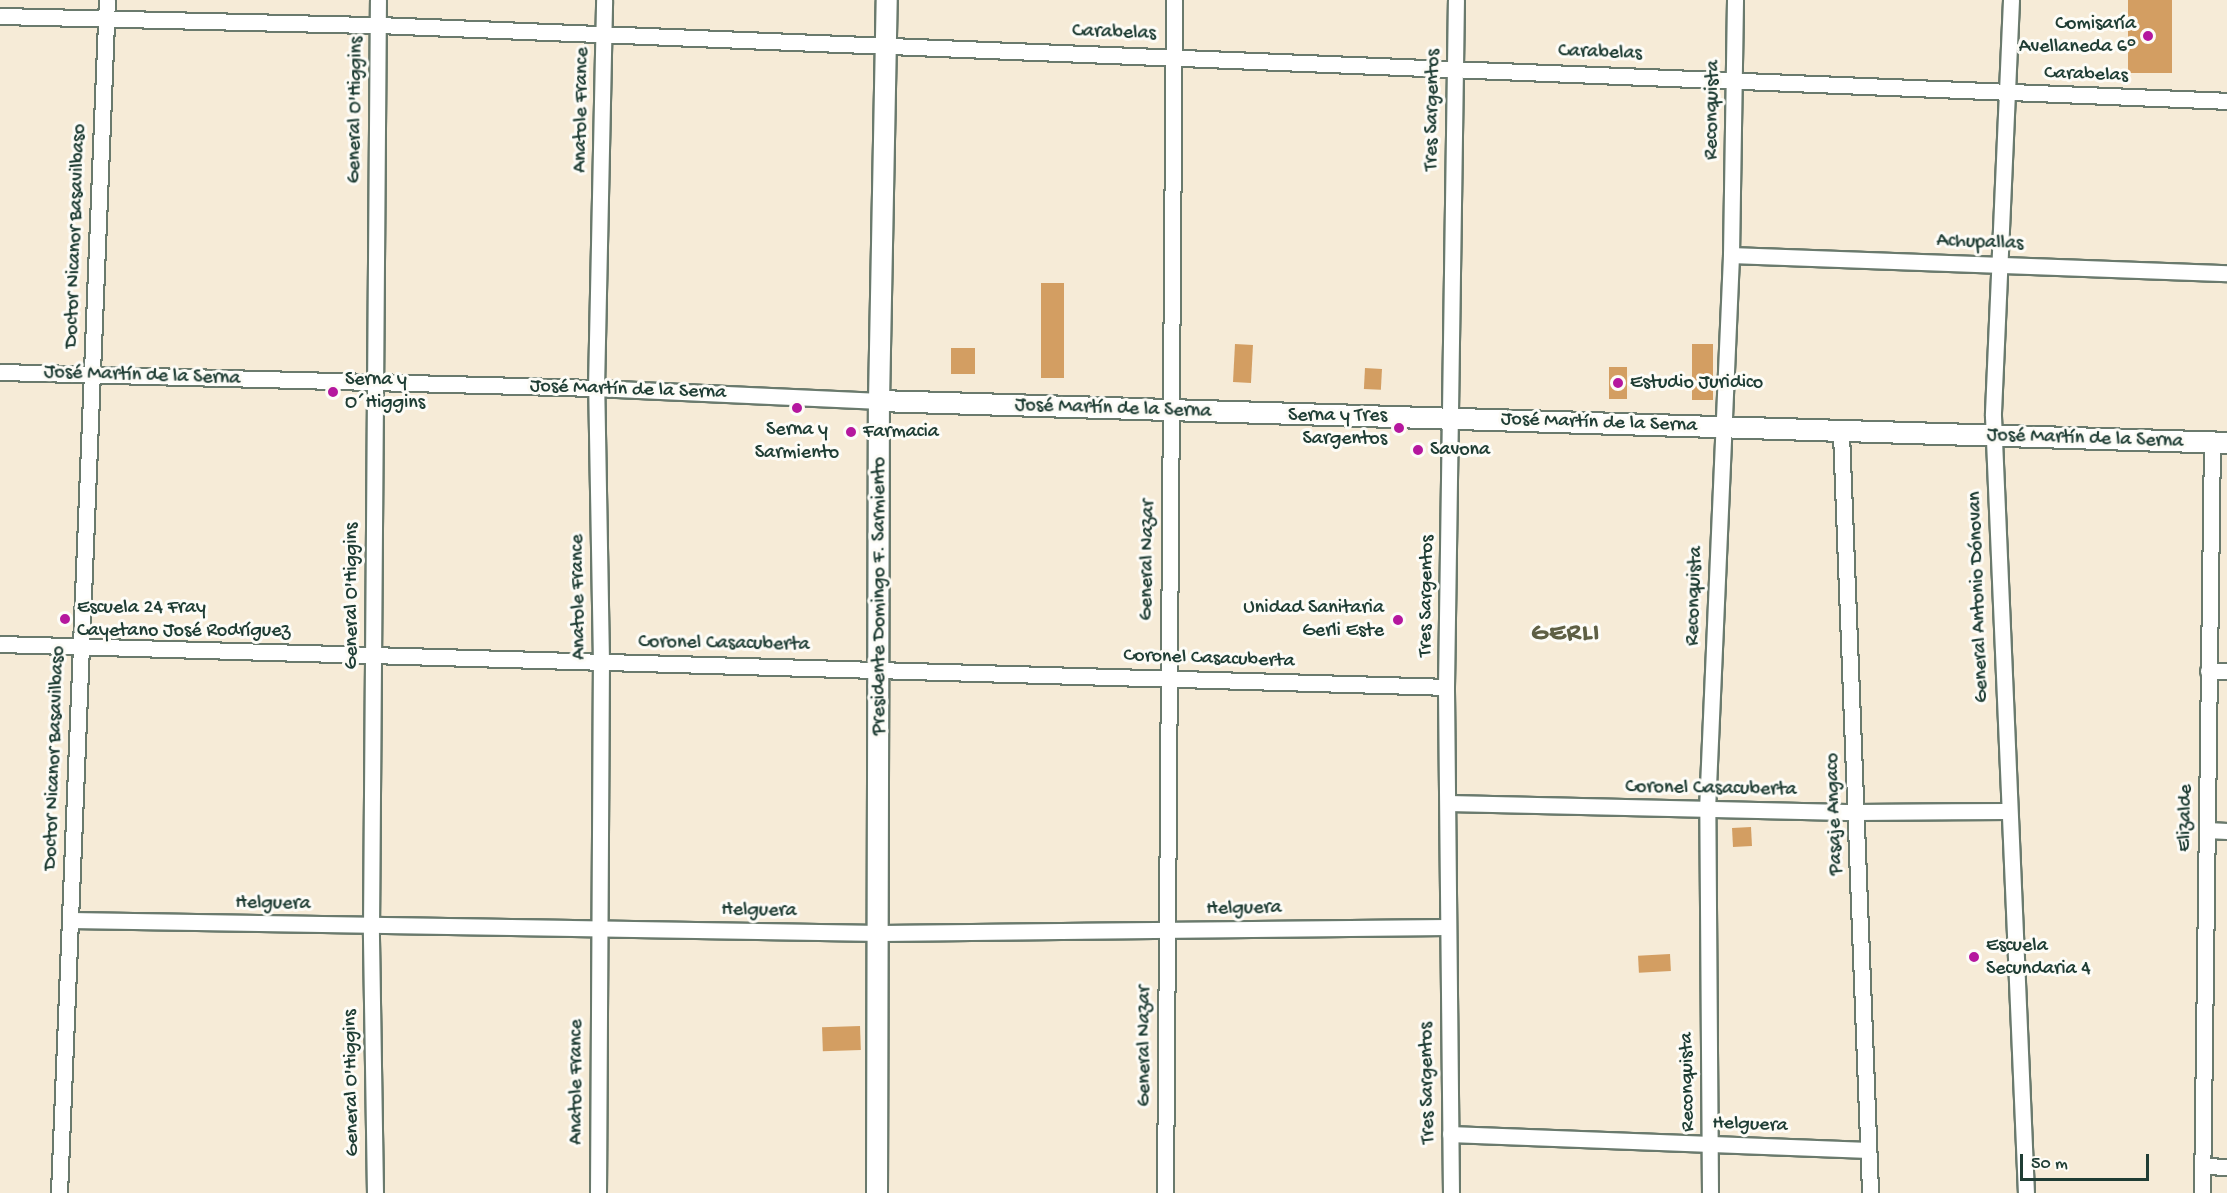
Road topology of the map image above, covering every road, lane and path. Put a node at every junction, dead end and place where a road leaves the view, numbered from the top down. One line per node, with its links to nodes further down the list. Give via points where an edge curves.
1 (106, 0): 10 (street, Doctor Nicanor Basavilbaso)
2 (378, 0): 11 (street, General O'Higgins)
3 (604, 0): 12 (street, Anatole France)
4 (887, 0): 13 (street, Presidente Domingo F. Sarmiento)
5 (1174, 0): 14 (street, General Nazar)
6 (1456, 0): 15 (street, Tres Sargentos)
7 (1735, 0): 16 (street, Reconquista)
8 (2011, 0): 17 (street, General Antonio Dónovan)
9 (0, 16): 10 (street, Carabelas)
10 (106, 19): 11 (street, Carabelas); 23 (street, Doctor Nicanor Basavilbaso)
11 (378, 25): 12 (street, Carabelas); 24 (street, General O'Higgins)
12 (604, 34): 13 (street, Carabelas); 25 (street, Anatole France)
13 (886, 46): 14 (street, Carabelas); 26 (street, Presidente Domingo F. Sarmiento)
14 (1173, 56): 15 (street, Carabelas); 27 (street, General Nazar)
15 (1454, 68): 16 (street, Carabelas); 28 (street, Tres Sargentos)
16 (1735, 80): 17 (street, Carabelas); 19 (street, Reconquista)
17 (2007, 93): 18 (street, Carabelas); 20 (street, General Antonio Dónovan)
18 (2227, 101)
19 (1731, 255): 20 (street, Achupallas); 29 (street, Reconquista)
20 (2000, 265): 21 (street, Achupallas); 31 (street, General Antonio Dónovan)
21 (2227, 273)
22 (0, 372): 23 (street, José Martín de la Serna)
23 (92, 373): 24 (street, José Martín de la Serna); 34 (street, Doctor Nicanor Basavilbaso)
24 (374, 385): 25 (street, José Martín de la Serna); 35 (street, General O'Higgins)
25 (596, 388): 26 (street, José Martín de la Serna); 36 (street, Anatole France)
26 (879, 401): 27 (street, José Martín de la Serna); 37 (street, Presidente Domingo F. Sarmiento)
27 (1172, 412): 28 (street, José Martín de la Serna); 40 (street, General Nazar)
28 (1452, 418): 29 (street, José Martín de la Serna); 41 (street, Tres Sargentos)
29 (1723, 427): 30 (street, José Martín de la Serna); 43 (street, Reconquista)
30 (1841, 433): 31 (street, José Martín de la Serna); 45 (street, Pasaje Angaco)
31 (1994, 436): 32 (street, José Martín de la Serna); 44 (street, General Antonio Dónovan)
32 (2220, 444): 38 (street, Elizalde)
33 (0, 644): 34 (street, Coronel Casacuberta)
34 (80, 646): 35 (street, Coronel Casacuberta); 48 (street, Doctor Nicanor Basavilbaso)
35 (372, 656): 36 (street, Coronel Casacuberta); 50 (street, General O'Higgins)
36 (601, 662): 37 (street, Coronel Casacuberta); 51 (street, Anatole France)
37 (881, 669): 40 (street, Coronel Casacuberta); 53 (street, Presidente Domingo F. Sarmiento)
38 (2208, 671): 39 (street); 46 (street, Elizalde)
39 (2227, 671)
40 (1167, 678): 41 (street, Coronel Casacuberta); 52 (street, General Nazar)
41 (1446, 687): 42 (street, Tres Sargentos)
42 (1448, 803): 43 (street, Coronel Casacuberta); 49 (street, Tres Sargentos)
43 (1707, 810): 45 (street, Coronel Casacuberta); 55 (street, Reconquista)
44 (2008, 811): 45 (street, Coronel Casacuberta); 67 (street, General Antonio Dónovan)
45 (1857, 812): 56 (street, Pasaje Angaco)
46 (2207, 830): 47 (street); 57 (street, Elizalde)
47 (2227, 831)
48 (70, 920): 50 (street, Helguera); 59 (street, Doctor Nicanor Basavilbaso)
49 (1447, 927): 52 (street, Helguera); 54 (street, Tres Sargentos)
50 (371, 928): 51 (street, Helguera); 60 (street, General O'Higgins)
51 (598, 930): 53 (street, Helguera); 61 (street, Anatole France)
52 (1167, 932): 53 (street, Helguera); 63 (street, General Nazar)
53 (881, 933): 62 (street, Presidente Domingo F. Sarmiento)
54 (1450, 1134): 55 (street, Helguera); 64 (street, Tres Sargentos)
55 (1710, 1145): 56 (street, Helguera); 65 (street, Reconquista)
56 (1868, 1150): 66 (street, Pasaje Angaco)
57 (2202, 1166): 58 (street); 68 (street, Elizalde)
58 (2227, 1167)
59 (59, 1193)
60 (375, 1193)
61 (598, 1193)
62 (877, 1193)
63 (1165, 1193)
64 (1451, 1193)
65 (1710, 1193)
66 (1870, 1193)
67 (2026, 1193)
68 (2202, 1193)

